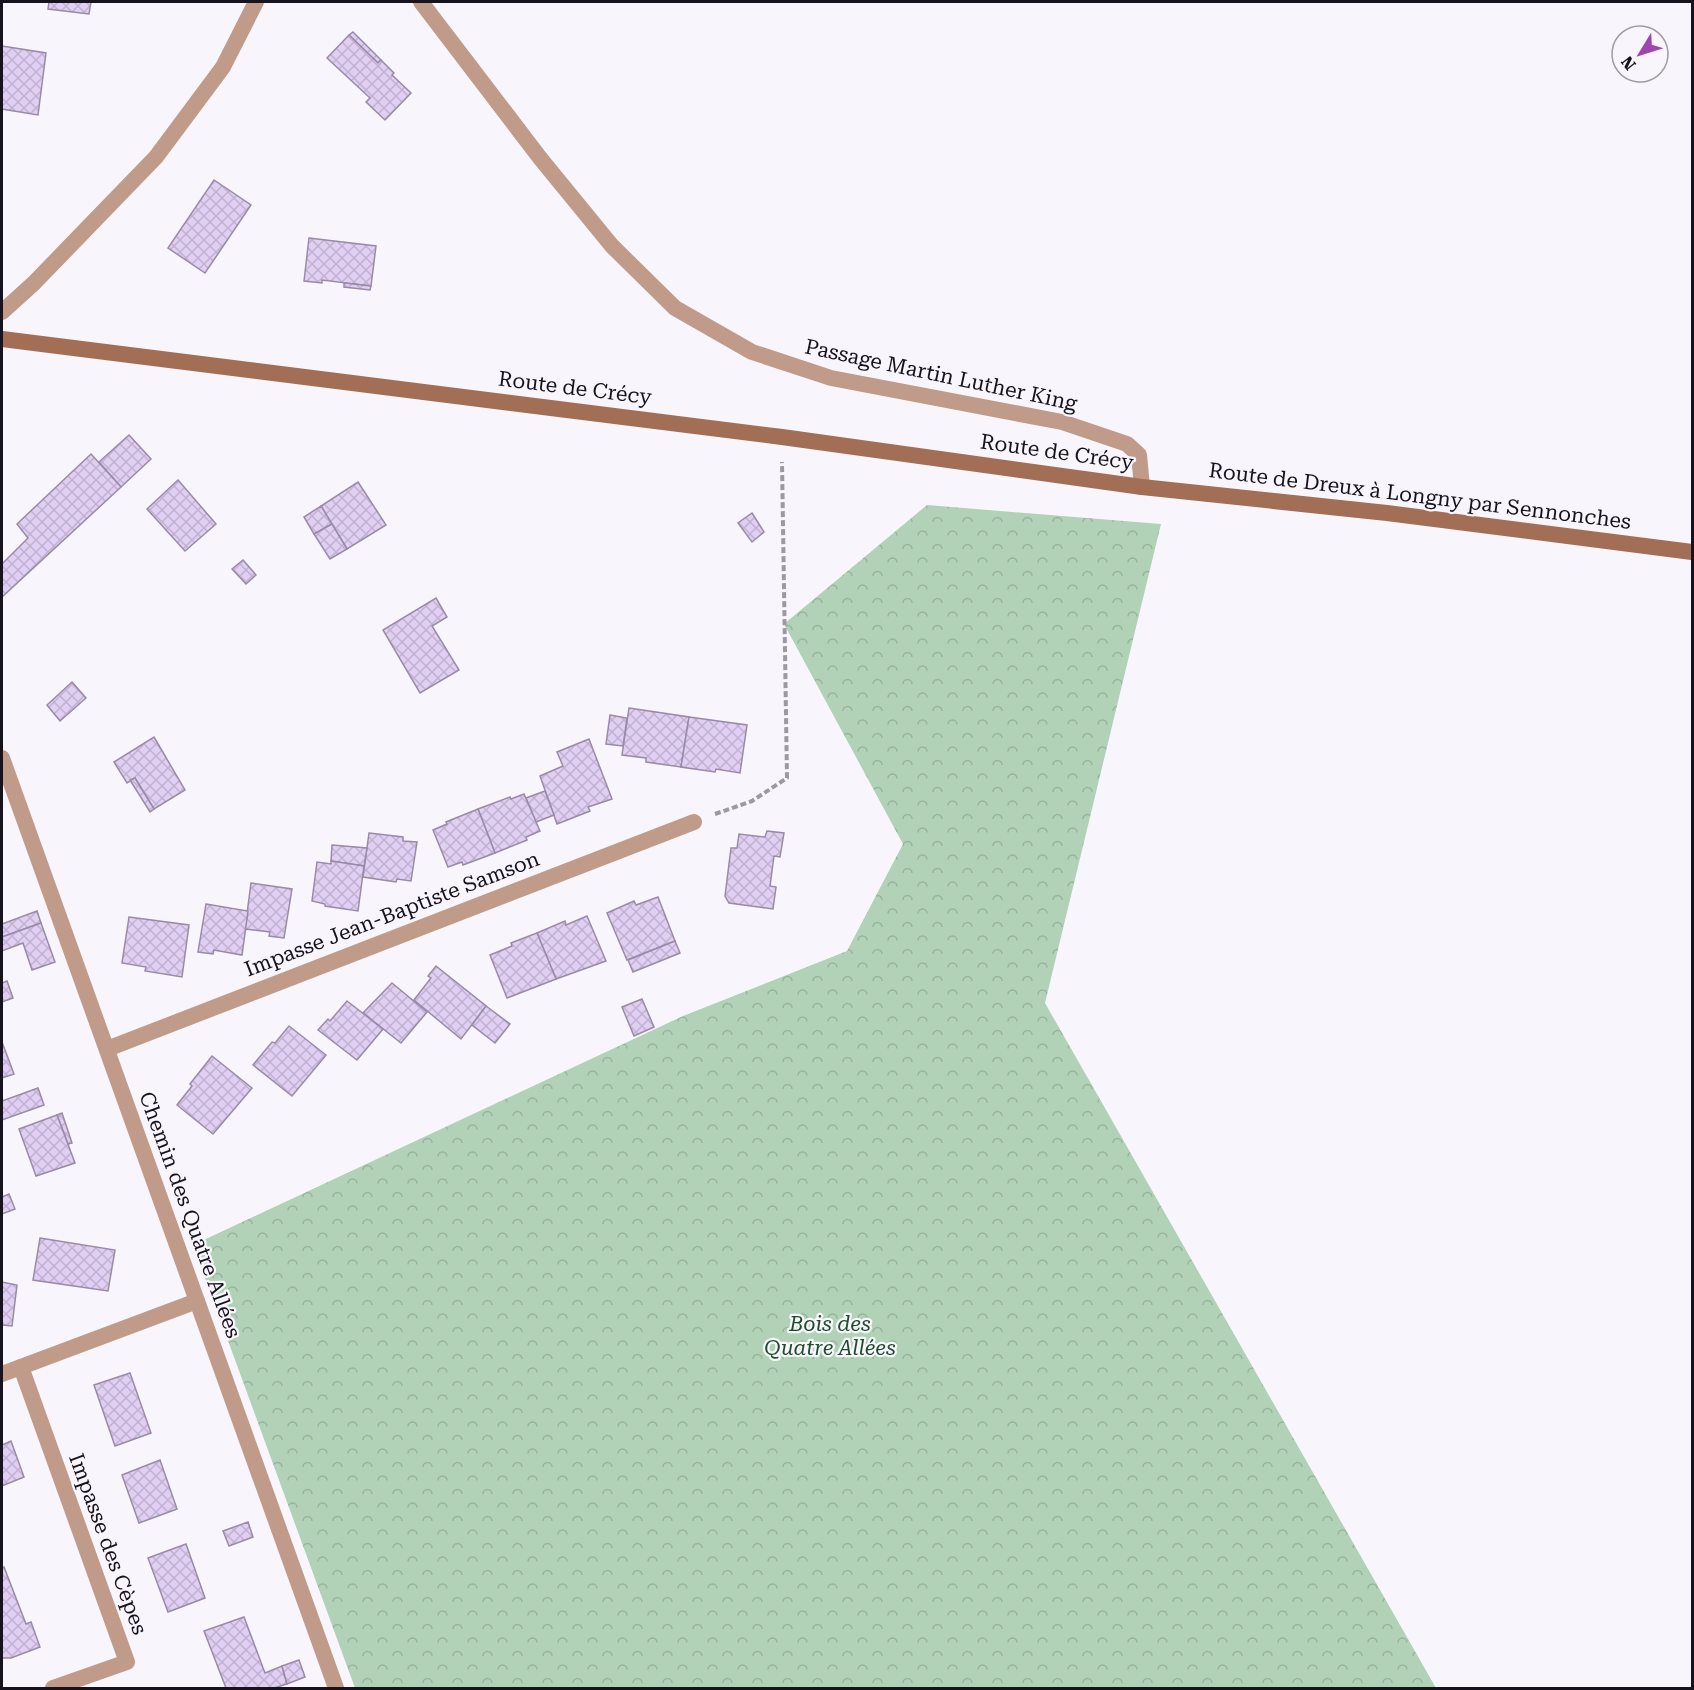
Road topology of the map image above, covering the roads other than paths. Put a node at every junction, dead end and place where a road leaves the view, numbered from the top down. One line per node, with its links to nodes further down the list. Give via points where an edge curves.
1 (256, 2): 3 (street, via 223,67 156,157)
2 (421, 2): 5 (street, Passage Martin Luther King, via 612,246 675,308 752,352 831,378 1062,422 1127,444 1139,455)
3 (2, 312)
4 (2, 339): 5 (main road, Route de Crécy, via 782,437)
5 (1142, 487): 6 (main road, Route de Dreux à Longny par Sennonches, via 1388,513)
6 (1692, 552)
7 (2, 758): 9 (street, Chemin des Quatre Allées)
8 (694, 822): 9 (street, Impasse Jean-Baptiste Samson)
9 (106, 1049): 10 (street, Chemin des Quatre Allées)
10 (197, 1301): 11 (street); 14 (street, Chemin des Quatre Allées)
11 (21, 1367): 12 (street); 13 (street, Impasse des Cèpes, via 127,1662)
12 (2, 1374)
13 (53, 1689)
14 (336, 1689)

